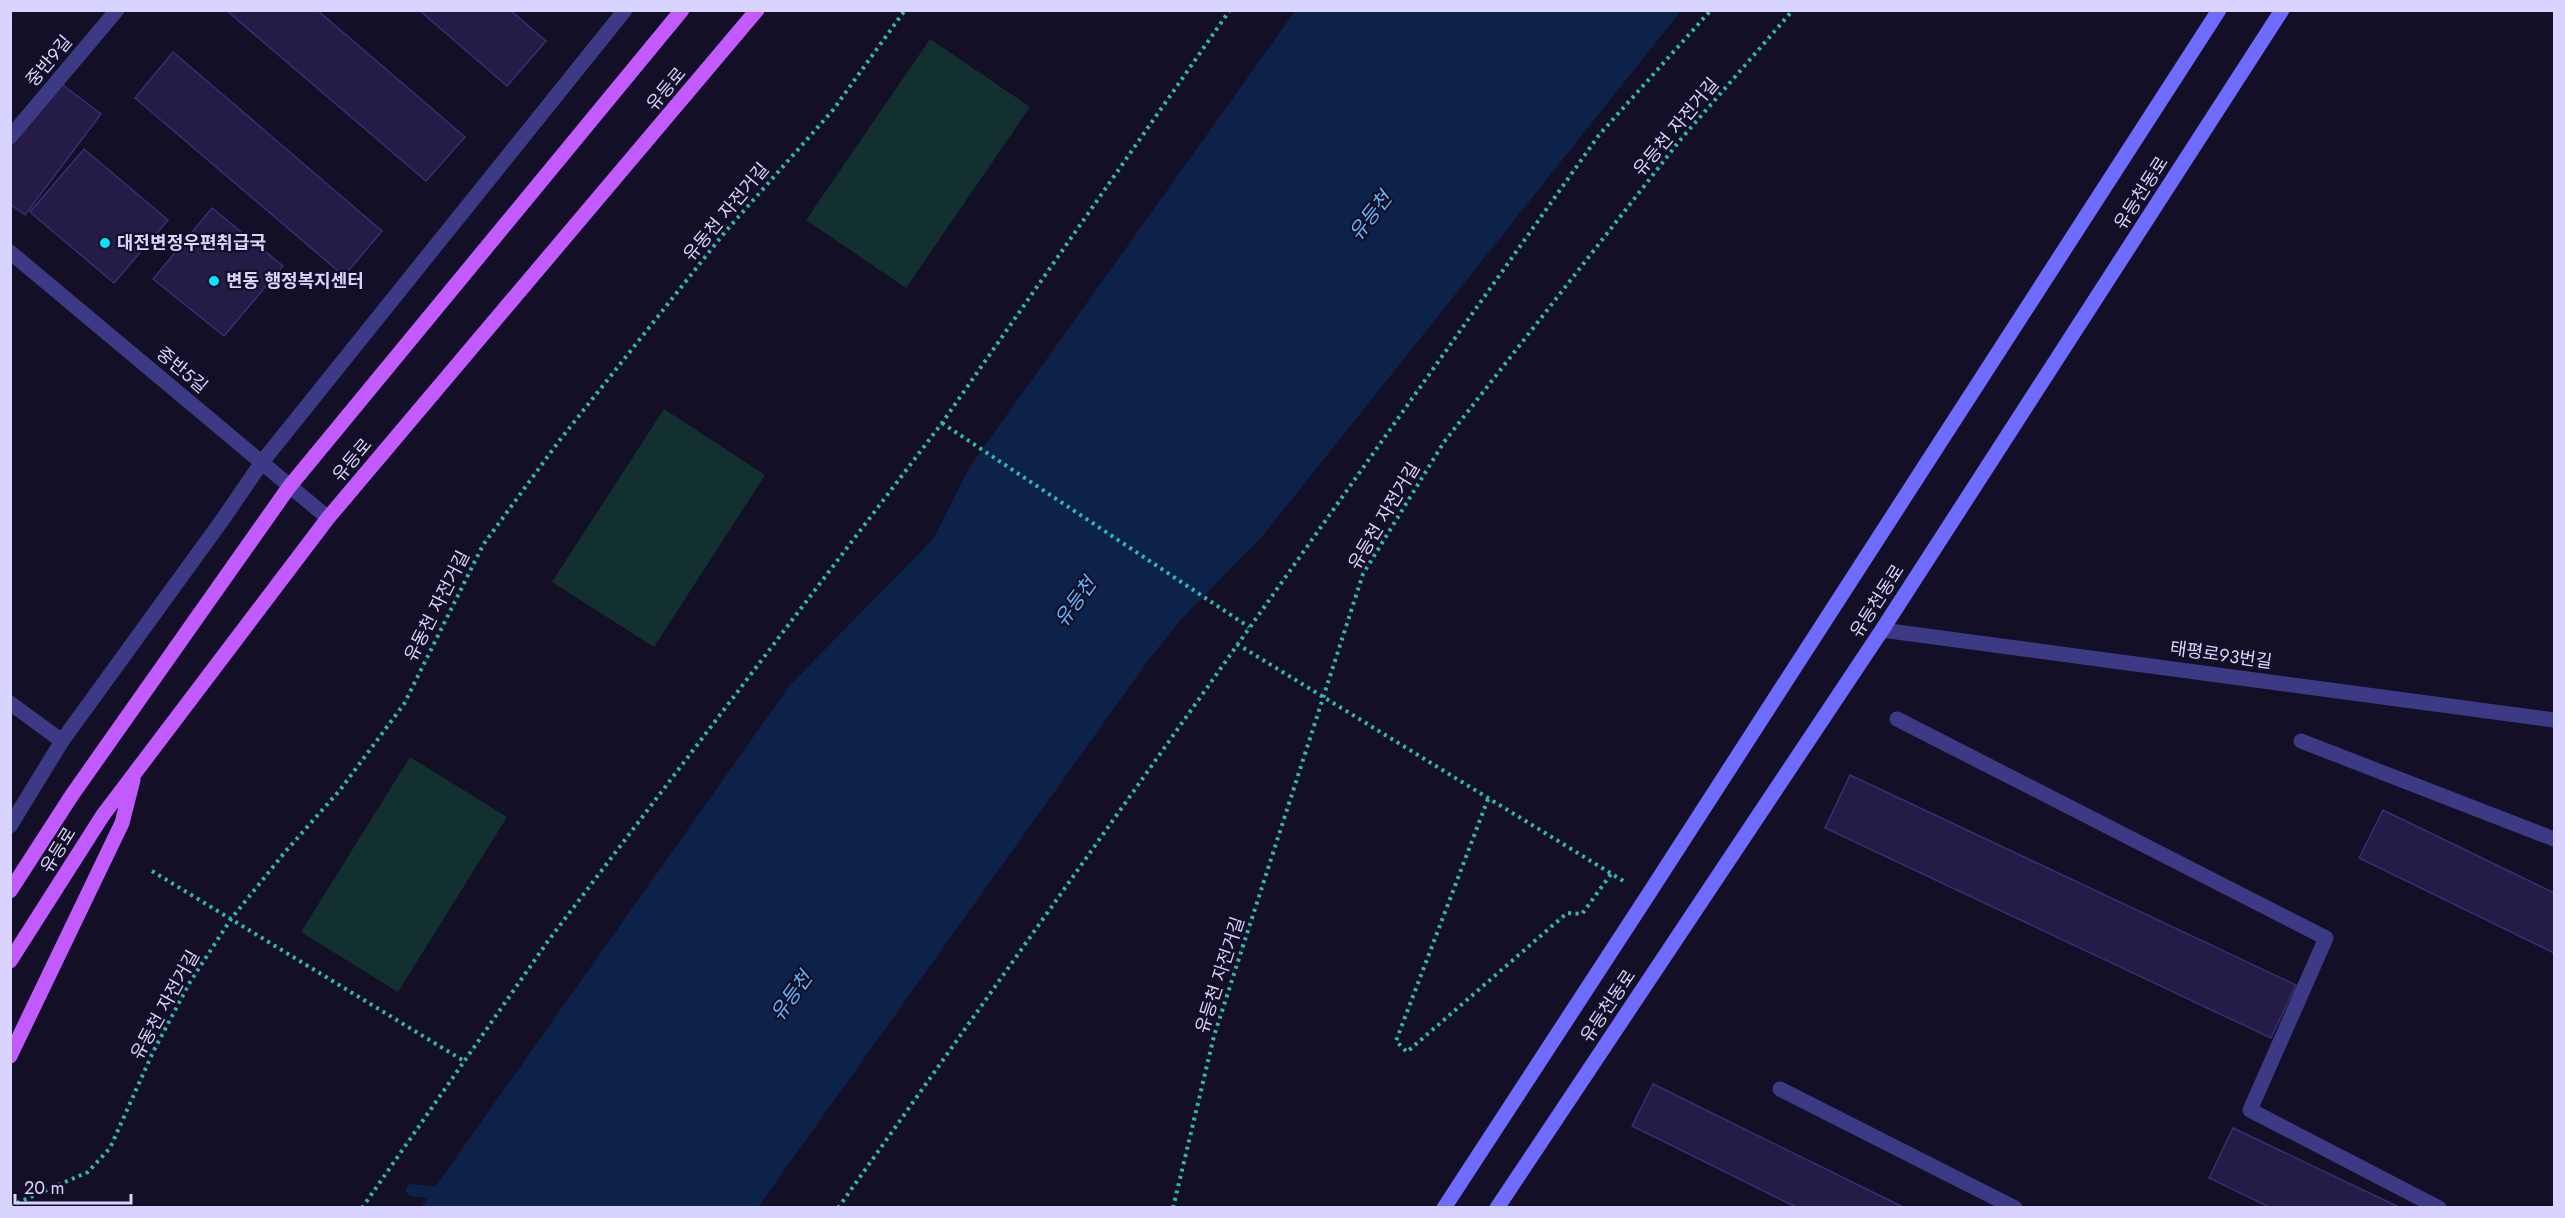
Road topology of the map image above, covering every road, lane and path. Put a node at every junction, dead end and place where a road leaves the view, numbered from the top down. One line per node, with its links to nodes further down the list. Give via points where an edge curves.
1 (117, 10): 11 (street, 중반9길)
2 (625, 10): 14 (street)
3 (682, 10): 15 (main road, 유등로)
4 (757, 10): 16 (main road, 유등로)
5 (905, 10): 32 (path, 유동천 자전거길, via 833,110 725,232 559,441 483,545 404,704 340,790)
6 (1230, 10): 13 (path)
7 (1711, 10): 17 (path, via 1599,135)
8 (1793, 10): 20 (path, 유등천 자전거길, via 1682,139 1444,442 1363,574)
9 (2219, 10): 41 (main road, 유등천동로)
10 (2282, 10): 18 (main road, 유등천동로)
11 (10, 137)
12 (10, 252): 14 (street, 중반5길)
13 (942, 423): 17 (path); 35 (path, via 548,941)
14 (262, 462): 15 (street, 중반5길); 24 (street)
15 (289, 487): 16 (street, 중반5길); 31 (main road, 유등로, via 72,795)
16 (328, 518): 26 (main road, 유등로)
17 (1249, 627): 19 (path)
18 (1882, 630): 23 (street, 태평로93번길); 42 (main road, 유등천동로)
19 (1237, 644): 20 (path); 39 (path)
20 (1324, 697): 27 (path); 40 (path, 유등천 자전거길, via 1214,1036)
21 (10, 703): 24 (street)
22 (1897, 719): 44 (street, via 2326,938 2250,1110)
23 (2554, 720)
24 (62, 741): 28 (street)
25 (2301, 741): 29 (street)
26 (135, 772): 33 (main road, 유등로); 34 (main road, via 122,823)
27 (1488, 800): 27 (path, via 1611,874 1582,914 1567,913 1407,1052 1396,1041)
28 (10, 826)
29 (2554, 839)
30 (152, 871): 32 (path)
31 (10, 891)
32 (231, 919): 35 (path); 37 (path, 유동천 자전거길, via 190,982 153,1052 110,1148 88,1172)
33 (10, 961)
34 (10, 1056)
35 (464, 1061): 38 (path)
36 (1780, 1089): 43 (street)
37 (10, 1206)
38 (362, 1208)
39 (838, 1208)
40 (1173, 1208)
41 (1444, 1208)
42 (1497, 1208)
43 (2015, 1208)
44 (2439, 1208)

